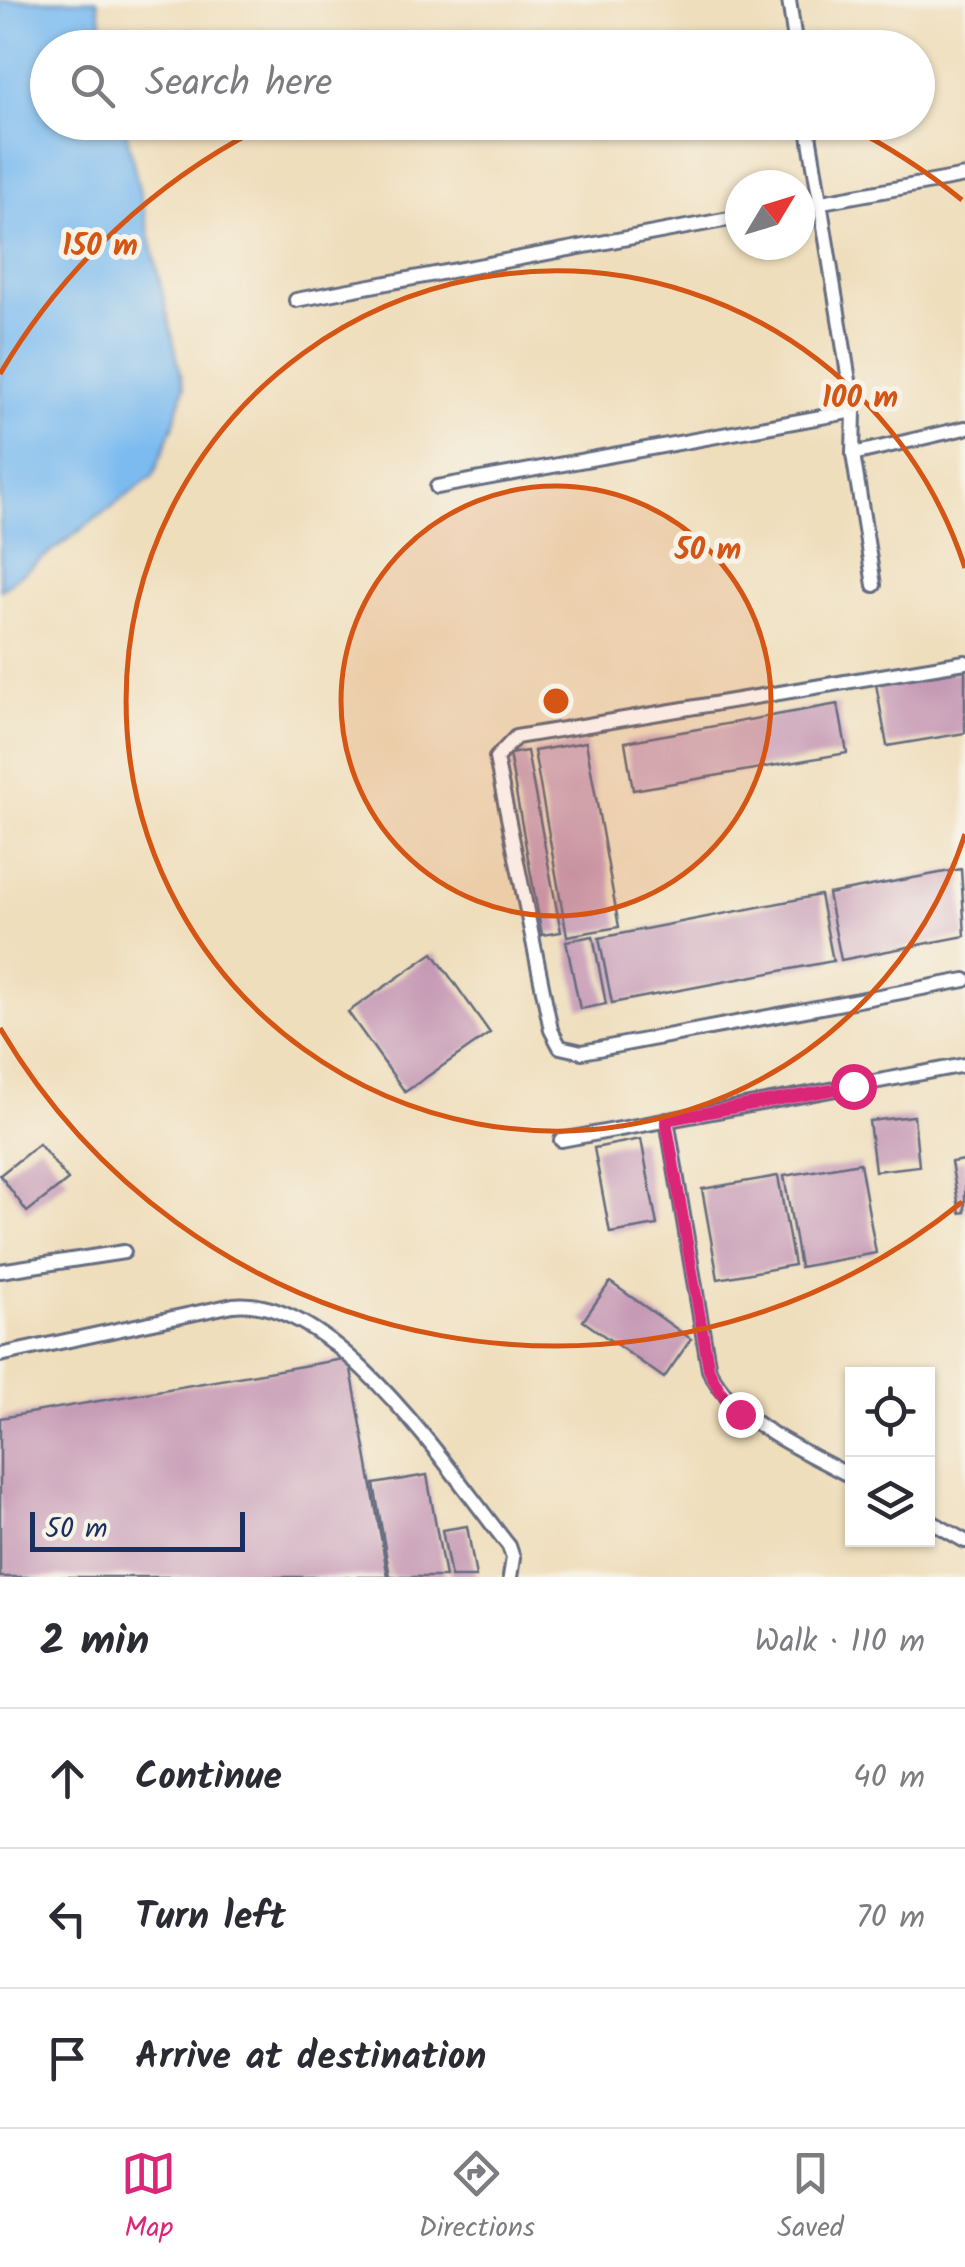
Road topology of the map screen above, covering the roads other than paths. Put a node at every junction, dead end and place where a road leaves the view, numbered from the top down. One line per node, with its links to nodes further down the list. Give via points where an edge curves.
1 (790, 0): 2 (lane)
2 (794, 30)
3 (810, 140): 5 (lane)
4 (965, 176): 5 (lane)
5 (819, 202): 6 (lane); 9 (lane)
6 (815, 203)
7 (725, 220): 8 (lane)
8 (296, 300)
9 (854, 411): 11 (lane); 12 (lane)
10 (965, 428): 11 (lane)
11 (853, 454): 13 (lane)
12 (437, 487)
13 (874, 585)
14 (965, 662): 15 (lane, via 516,736 496,758 550,1030 560,1047 582,1052)
15 (965, 980)
16 (965, 1065): 17 (lane)
17 (666, 1120): 18 (lane); 22 (lane, via 709,1370 740,1414)
18 (561, 1140)
19 (124, 1252): 20 (lane)
20 (0, 1271)
21 (0, 1355): 25 (lane, via 233,1305 265,1305 289,1315 366,1369 509,1546)
22 (845, 1474)
23 (935, 1524): 24 (lane)
24 (965, 1541)
25 (510, 1577)

